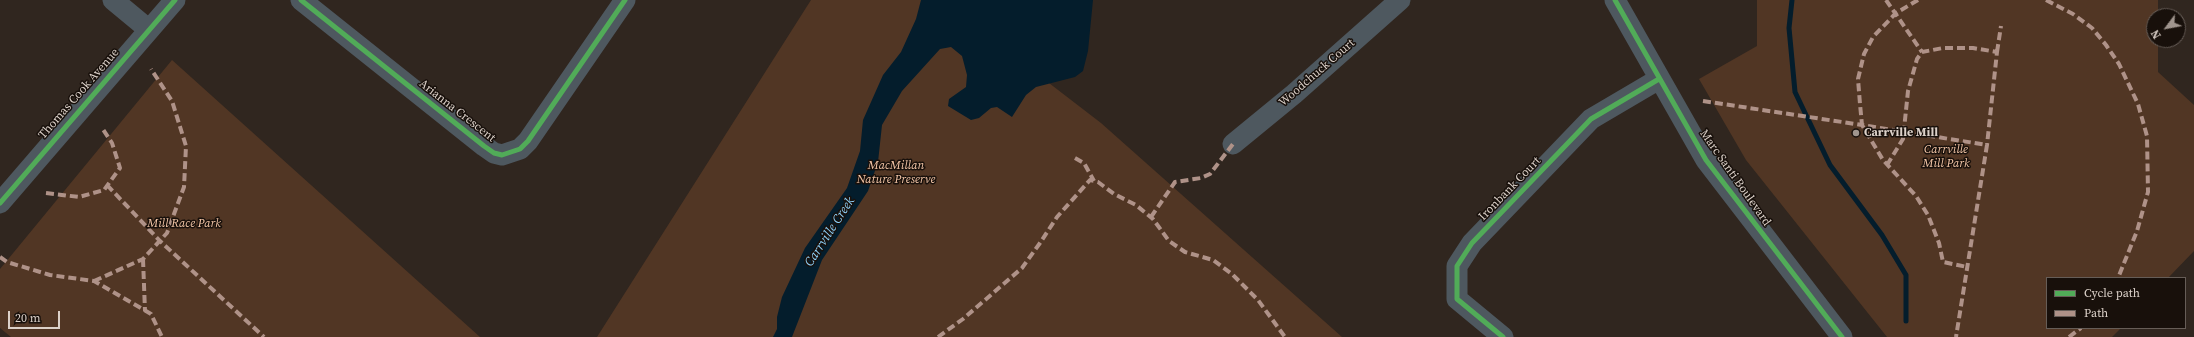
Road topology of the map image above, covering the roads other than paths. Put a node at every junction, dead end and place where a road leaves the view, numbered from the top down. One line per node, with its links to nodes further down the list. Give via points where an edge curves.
1 (113, 0): 7 (street)
2 (175, 0): 7 (street, Thomas Cook Avenue)
3 (301, 0): 4 (street, Arianna Crescent, via 484,146 502,155 520,149 528,141)
4 (624, 0)
5 (1400, 0): 9 (street, Woodchuck Court)
6 (1615, 0): 8 (street, Marc Santi Boulevard)
7 (148, 29): 10 (street, Thomas Cook Avenue)
8 (1659, 79): 11 (street, Ironbank Court, via 1591,119 1472,244 1457,266 1457,299); 12 (street, Marc Santi Boulevard, via 1706,160)
9 (1233, 144)
10 (0, 202)
11 (1503, 337)
12 (1842, 337)

